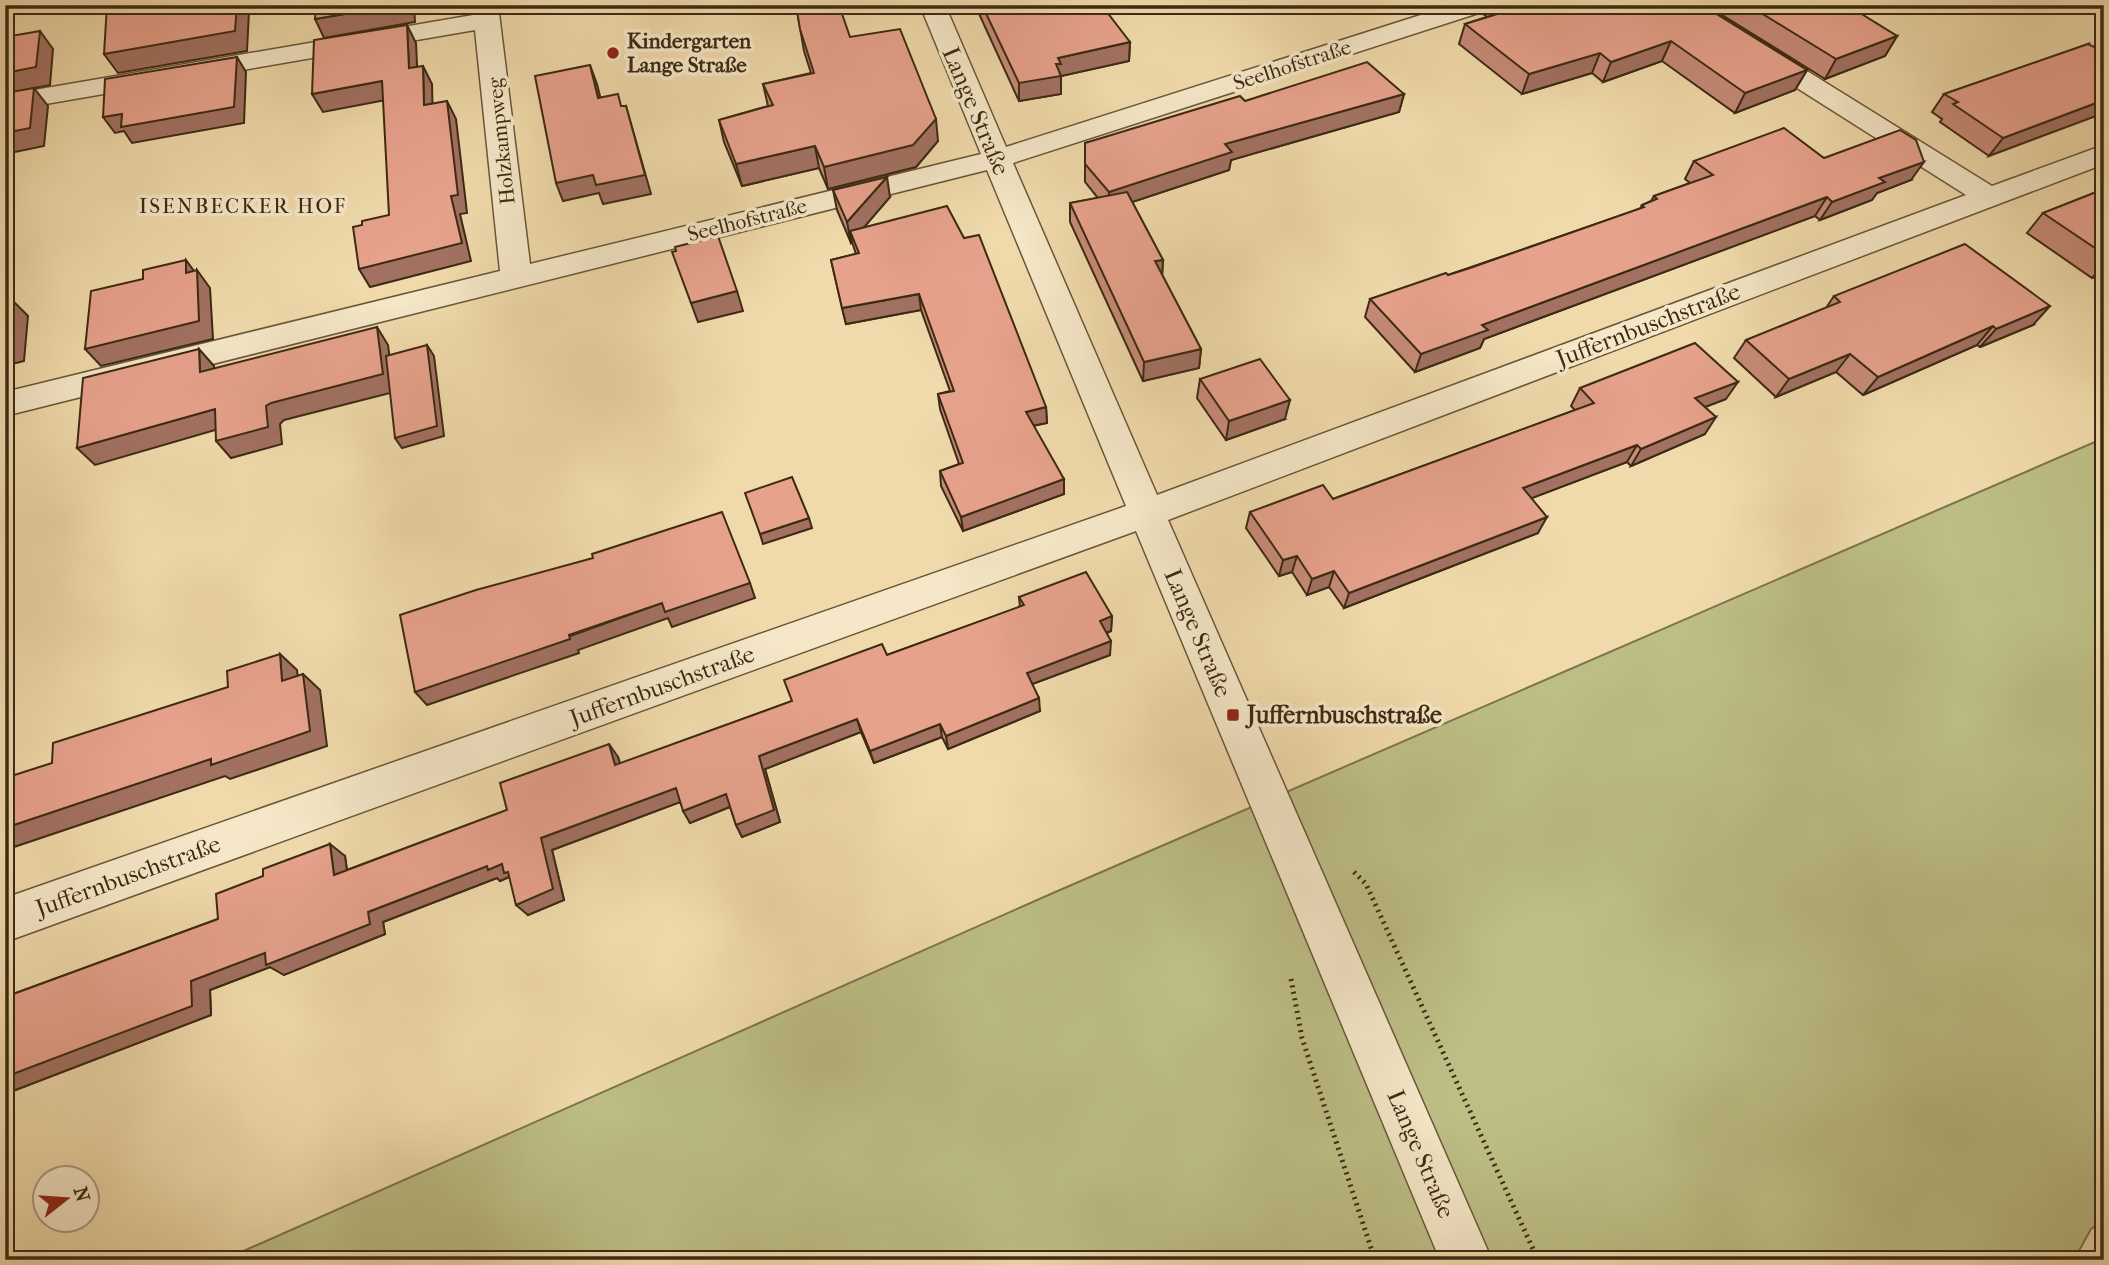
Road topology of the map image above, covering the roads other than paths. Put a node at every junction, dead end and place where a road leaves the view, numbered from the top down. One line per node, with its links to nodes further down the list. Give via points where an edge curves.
1 (932, 5): 7 (street, Lange Straße)
2 (1479, 5): 7 (street, Seelhofstraße)
3 (1682, 5): 8 (street)
4 (486, 13): 5 (street); 9 (street, Holzkampweg)
5 (5, 103)
6 (2104, 154): 8 (street, Juffernbuschstraße)
7 (997, 159): 9 (street, Seelhofstraße); 11 (street, Lange Straße)
8 (1989, 197): 11 (street, Juffernbuschstraße)
9 (516, 276): 10 (street, Seelhofstraße)
10 (5, 404)
11 (1147, 513): 12 (street, Juffernbuschstraße); 13 (street, Lange Straße)
12 (5, 920)
13 (1466, 1260)

